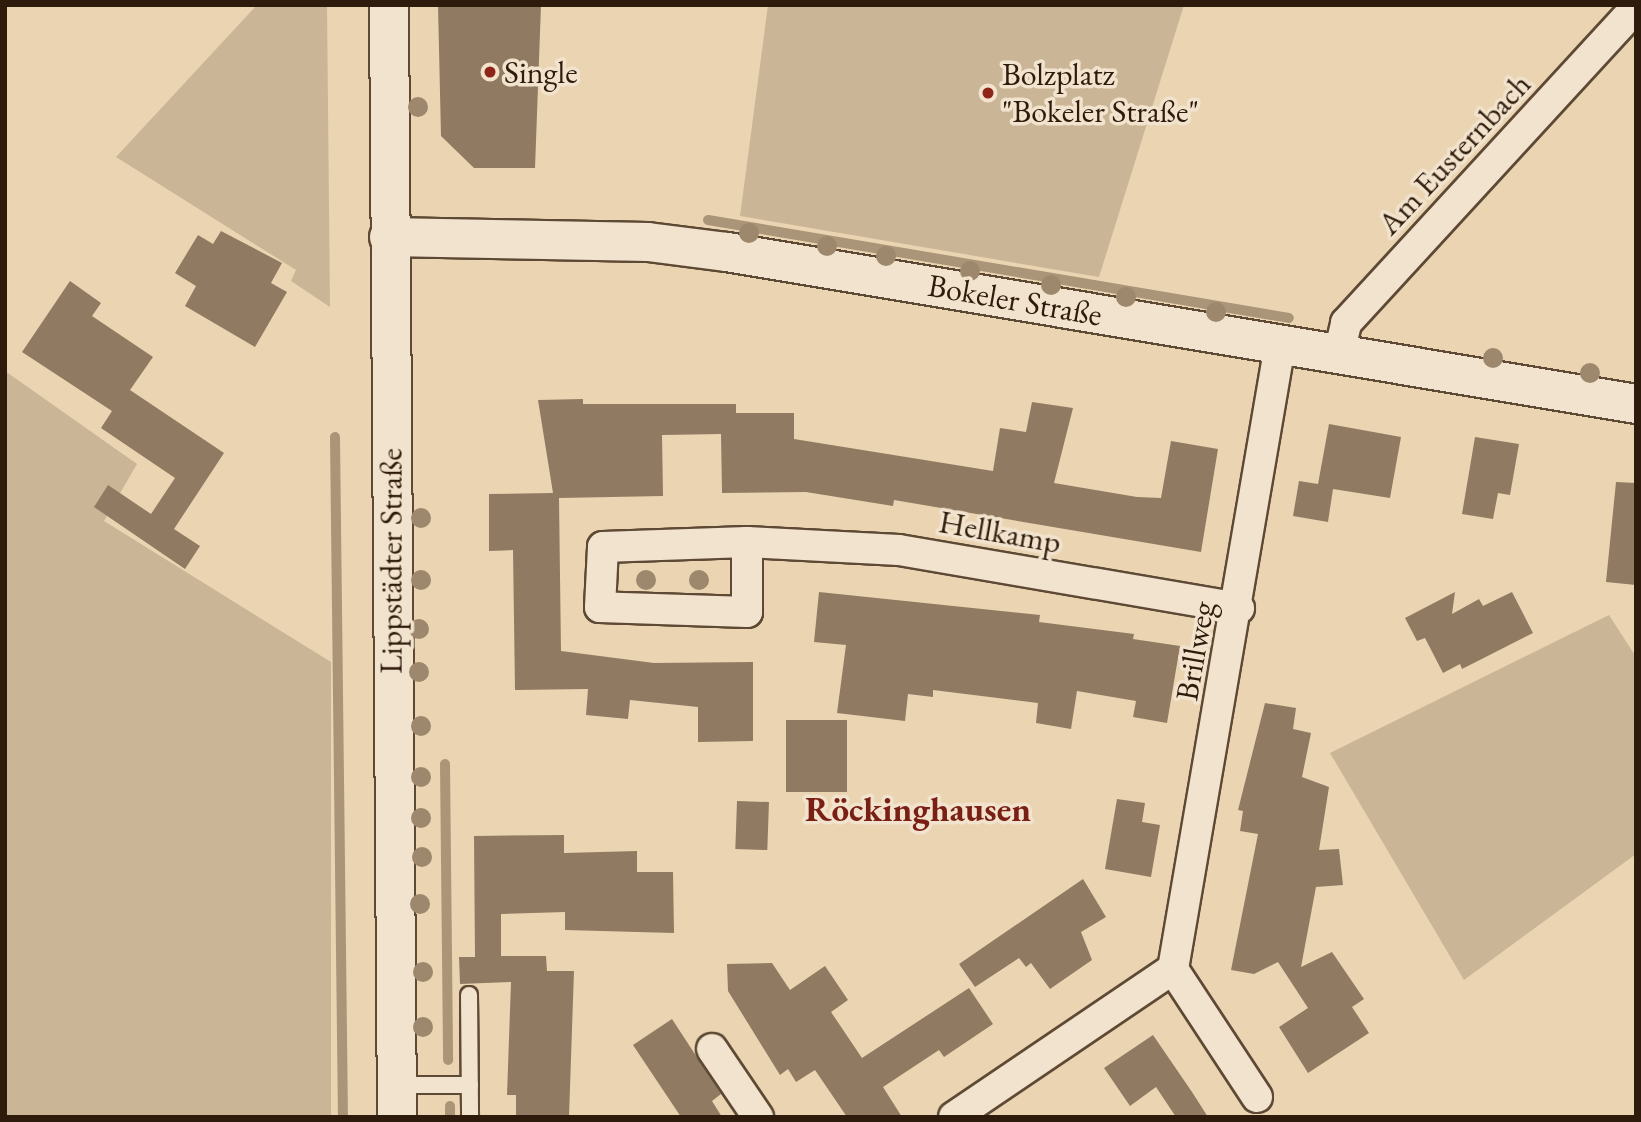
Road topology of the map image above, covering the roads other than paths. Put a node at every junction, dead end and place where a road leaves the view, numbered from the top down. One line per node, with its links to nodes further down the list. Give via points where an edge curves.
1 (388, 5): 3 (street, Lippstädter Straße)
2 (1622, 10): 5 (street, Am Eusternbach, via 1346,323)
3 (389, 237): 4 (street, Bokeler Straße, via 661,244); 14 (street, Lippstädter Straße)
4 (1280, 345): 5 (street, Bokeler Straße); 8 (street, Brillweg)
5 (1339, 354): 6 (street, Bokeler Straße)
6 (1636, 404)
7 (747, 542): 7 (street, Hellkamp, via 603,547 600,607 747,612); 8 (street, Hellkamp, via 899,550)
8 (1239, 608): 9 (street, Brillweg)
9 (1173, 969): 13 (street); 17 (street)
10 (469, 995): 12 (lane)
11 (712, 1049): 16 (street)
12 (470, 1085): 14 (lane); 15 (lane)
13 (1257, 1097)
14 (397, 1101)
15 (470, 1117)
16 (758, 1117)
17 (954, 1117)

